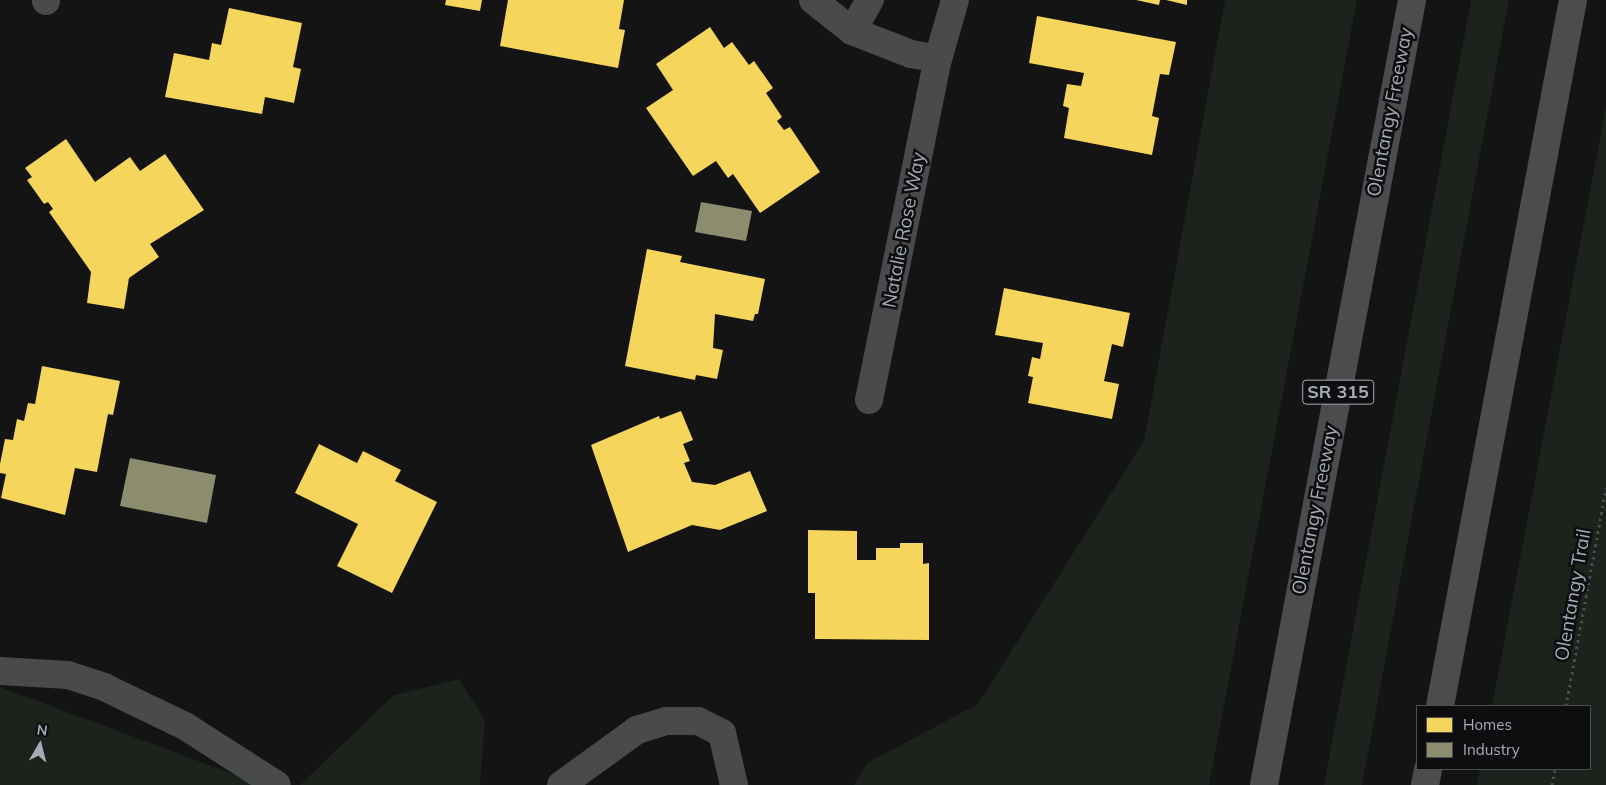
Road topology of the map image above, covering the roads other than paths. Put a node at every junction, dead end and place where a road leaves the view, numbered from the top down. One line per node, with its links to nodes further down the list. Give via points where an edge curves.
1 (813, 0): 6 (street)
2 (870, 0): 6 (street)
3 (955, 0): 7 (street, Natalie Rose Way)
4 (1412, 0): 15 (highway, Olentangy Freeway / SR 315)
5 (1573, 0): 10 (highway)
6 (852, 31): 7 (street, via 912,54)
7 (938, 59): 8 (street, Natalie Rose Way)
8 (869, 400)
9 (0, 671): 12 (street, via 68,675 104,687 185,726)
10 (1440, 705)
11 (1428, 770): 16 (highway)
12 (277, 785)
13 (560, 785): 14 (street, via 638,730 666,721 698,721 722,733)
14 (734, 785)
15 (1264, 785)
16 (1425, 785)

